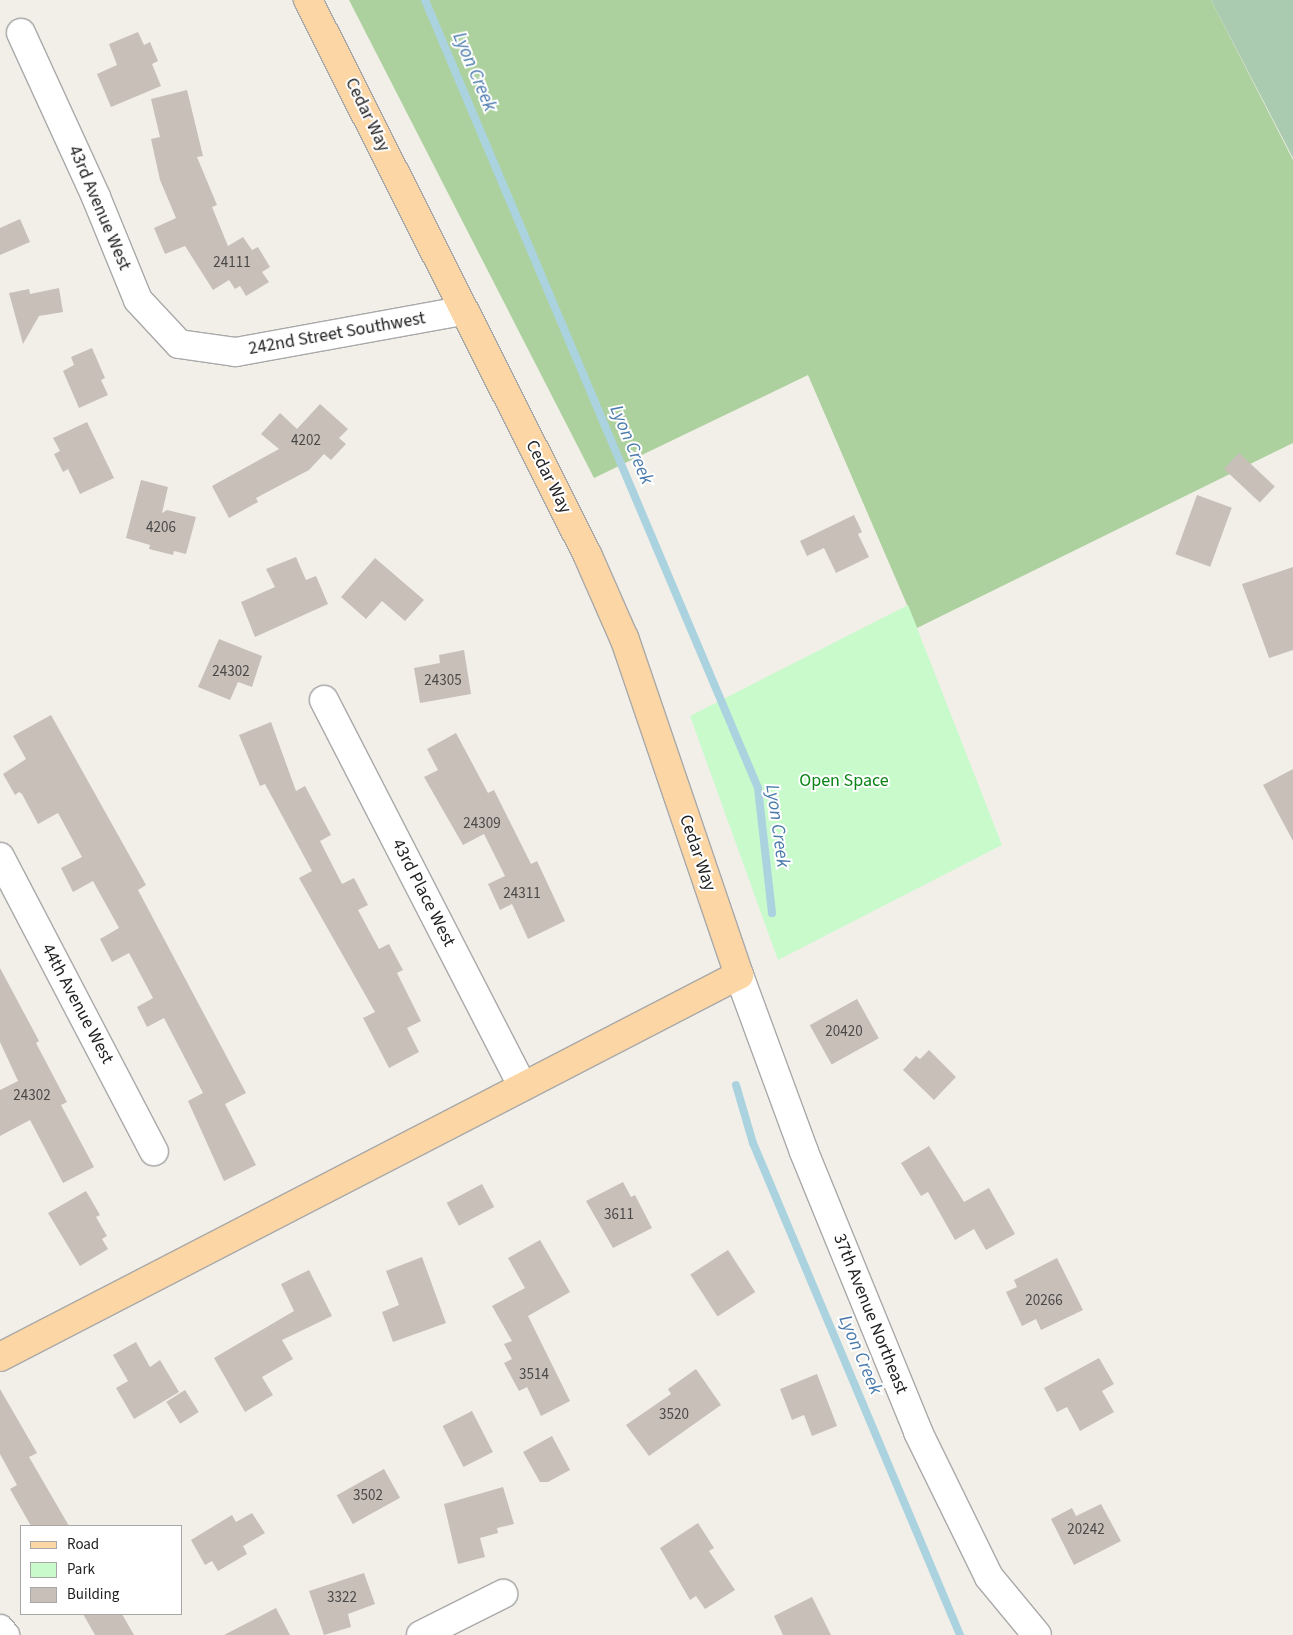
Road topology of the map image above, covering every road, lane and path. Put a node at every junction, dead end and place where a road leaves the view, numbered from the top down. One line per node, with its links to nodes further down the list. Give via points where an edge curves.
1 (308, 0): 3 (main road, Cedar Way)
2 (21, 33): 4 (street, 43rd Avenue West, via 96,197 138,300 180,344)
3 (462, 311): 4 (street, 242nd Street Southwest, via 236,352); 7 (main road, Cedar Way, via 588,556 624,638)
4 (211, 351)
5 (324, 700): 8 (street, 43rd Place West)
6 (0, 857): 9 (street, 44th Avenue West)
7 (739, 975): 8 (main road); 15 (street, 37th Avenue Northeast, via 804,1152 918,1432 989,1576)
8 (522, 1086): 10 (main road)
9 (154, 1151)
10 (0, 1357)
11 (503, 1594): 14 (street)
12 (0, 1629): 13 (street)
13 (5, 1635)
14 (421, 1635)
15 (1038, 1635)

